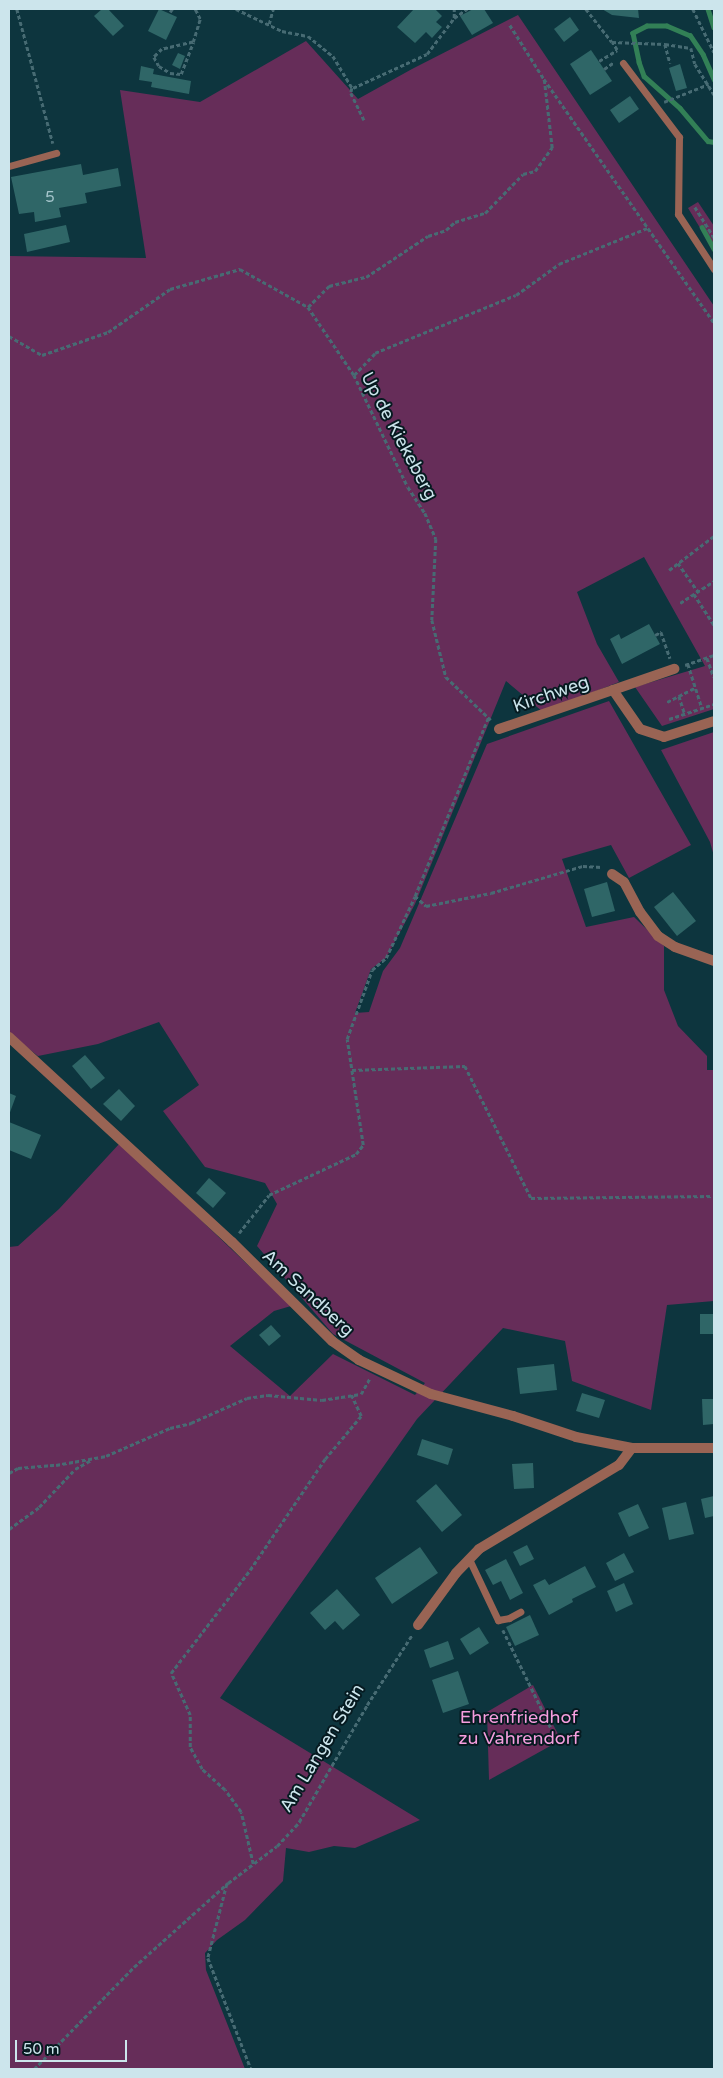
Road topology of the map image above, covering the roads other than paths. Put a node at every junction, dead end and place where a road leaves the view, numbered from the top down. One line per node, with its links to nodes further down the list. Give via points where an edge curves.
1 (623, 63): 4 (lane, via 679,137 678,214)
2 (56, 153): 3 (lane)
3 (9, 166)
4 (714, 268)
5 (674, 669): 6 (street, Kirchweg)
6 (613, 690): 7 (street, Kirchweg, via 640,729 664,737); 8 (street, Kirchweg)
7 (714, 721)
8 (499, 729)
9 (612, 874): 10 (street, via 624,882 658,936 675,947)
10 (714, 962)
11 (9, 1037): 12 (street, Am Sandberg, via 232,1242 332,1341 359,1360 431,1394 514,1416 576,1437)
12 (632, 1448): 13 (street, Am Sandberg); 14 (street, via 619,1466 479,1549)
13 (714, 1448)
14 (469, 1559): 15 (lane, via 498,1620); 16 (street)
15 (520, 1612)
16 (418, 1625)

